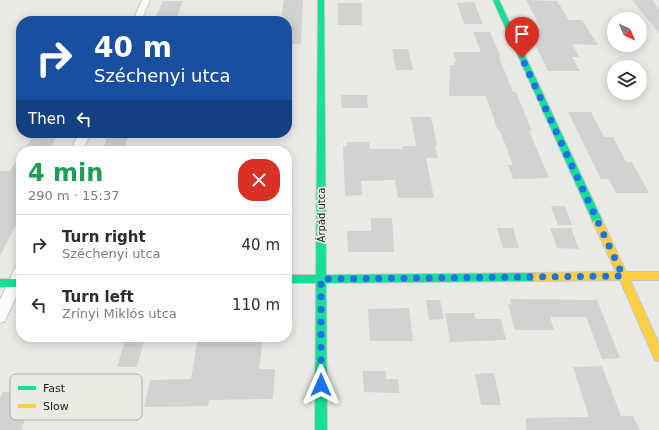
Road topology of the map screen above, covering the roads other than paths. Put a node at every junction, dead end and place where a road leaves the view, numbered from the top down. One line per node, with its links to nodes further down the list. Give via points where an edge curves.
1 (146, 0): 4 (street)
2 (321, 0): 8 (street, Árpád utca)
3 (496, 0): 5 (street)
4 (139, 16)
5 (623, 276): 6 (street); 8 (street); 13 (street)
6 (659, 276)
7 (292, 279): 8 (street)
8 (321, 279): 14 (street, Árpád utca)
9 (16, 280): 10 (street)
10 (0, 283)
11 (16, 285): 12 (street)
12 (0, 316)
13 (659, 356)
14 (320, 430)

